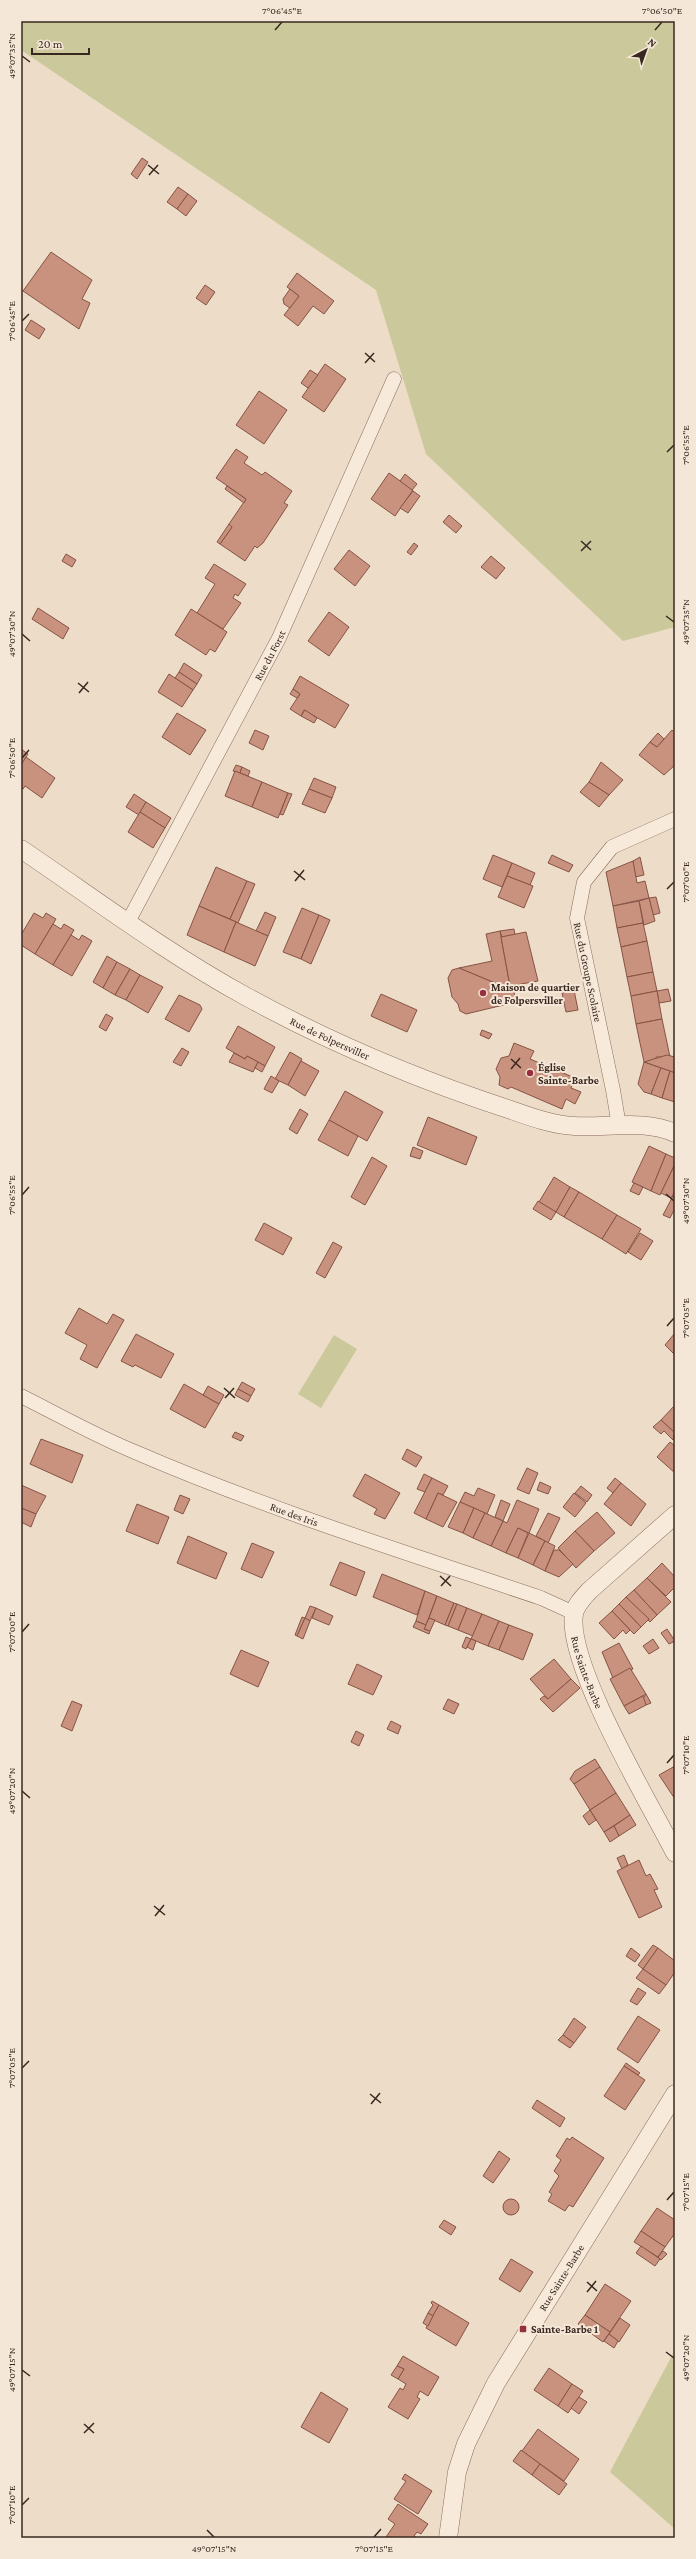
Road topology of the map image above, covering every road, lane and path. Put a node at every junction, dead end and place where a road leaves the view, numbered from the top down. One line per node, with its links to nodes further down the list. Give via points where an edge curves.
1 (394, 379): 4 (street, Rue du Forst, via 279,638)
2 (675, 819): 5 (street, Rue du Groupe Scolaire, via 612,846 584,882 577,918 613,1090)
3 (21, 849): 4 (street, Rue de Folpersviller)
4 (128, 922): 5 (street, Rue de Folpersviller, via 251,999 332,1039 431,1081 512,1111 551,1122 572,1126)
5 (618, 1126): 6 (street, Rue de Folpersviller, via 650,1125)
6 (675, 1133)
7 (21, 1396): 9 (street, Rue des Iris, via 133,1452 210,1483 294,1515 541,1598)
8 (675, 1515): 9 (street, via 589,1591 579,1602)
9 (574, 1613): 10 (street, Rue Sainte-Barbe, via 578,1647 600,1709)
10 (675, 1853)
11 (675, 2094): 12 (street, Rue Sainte-Barbe, via 478,2416 457,2472)
12 (448, 2538)

